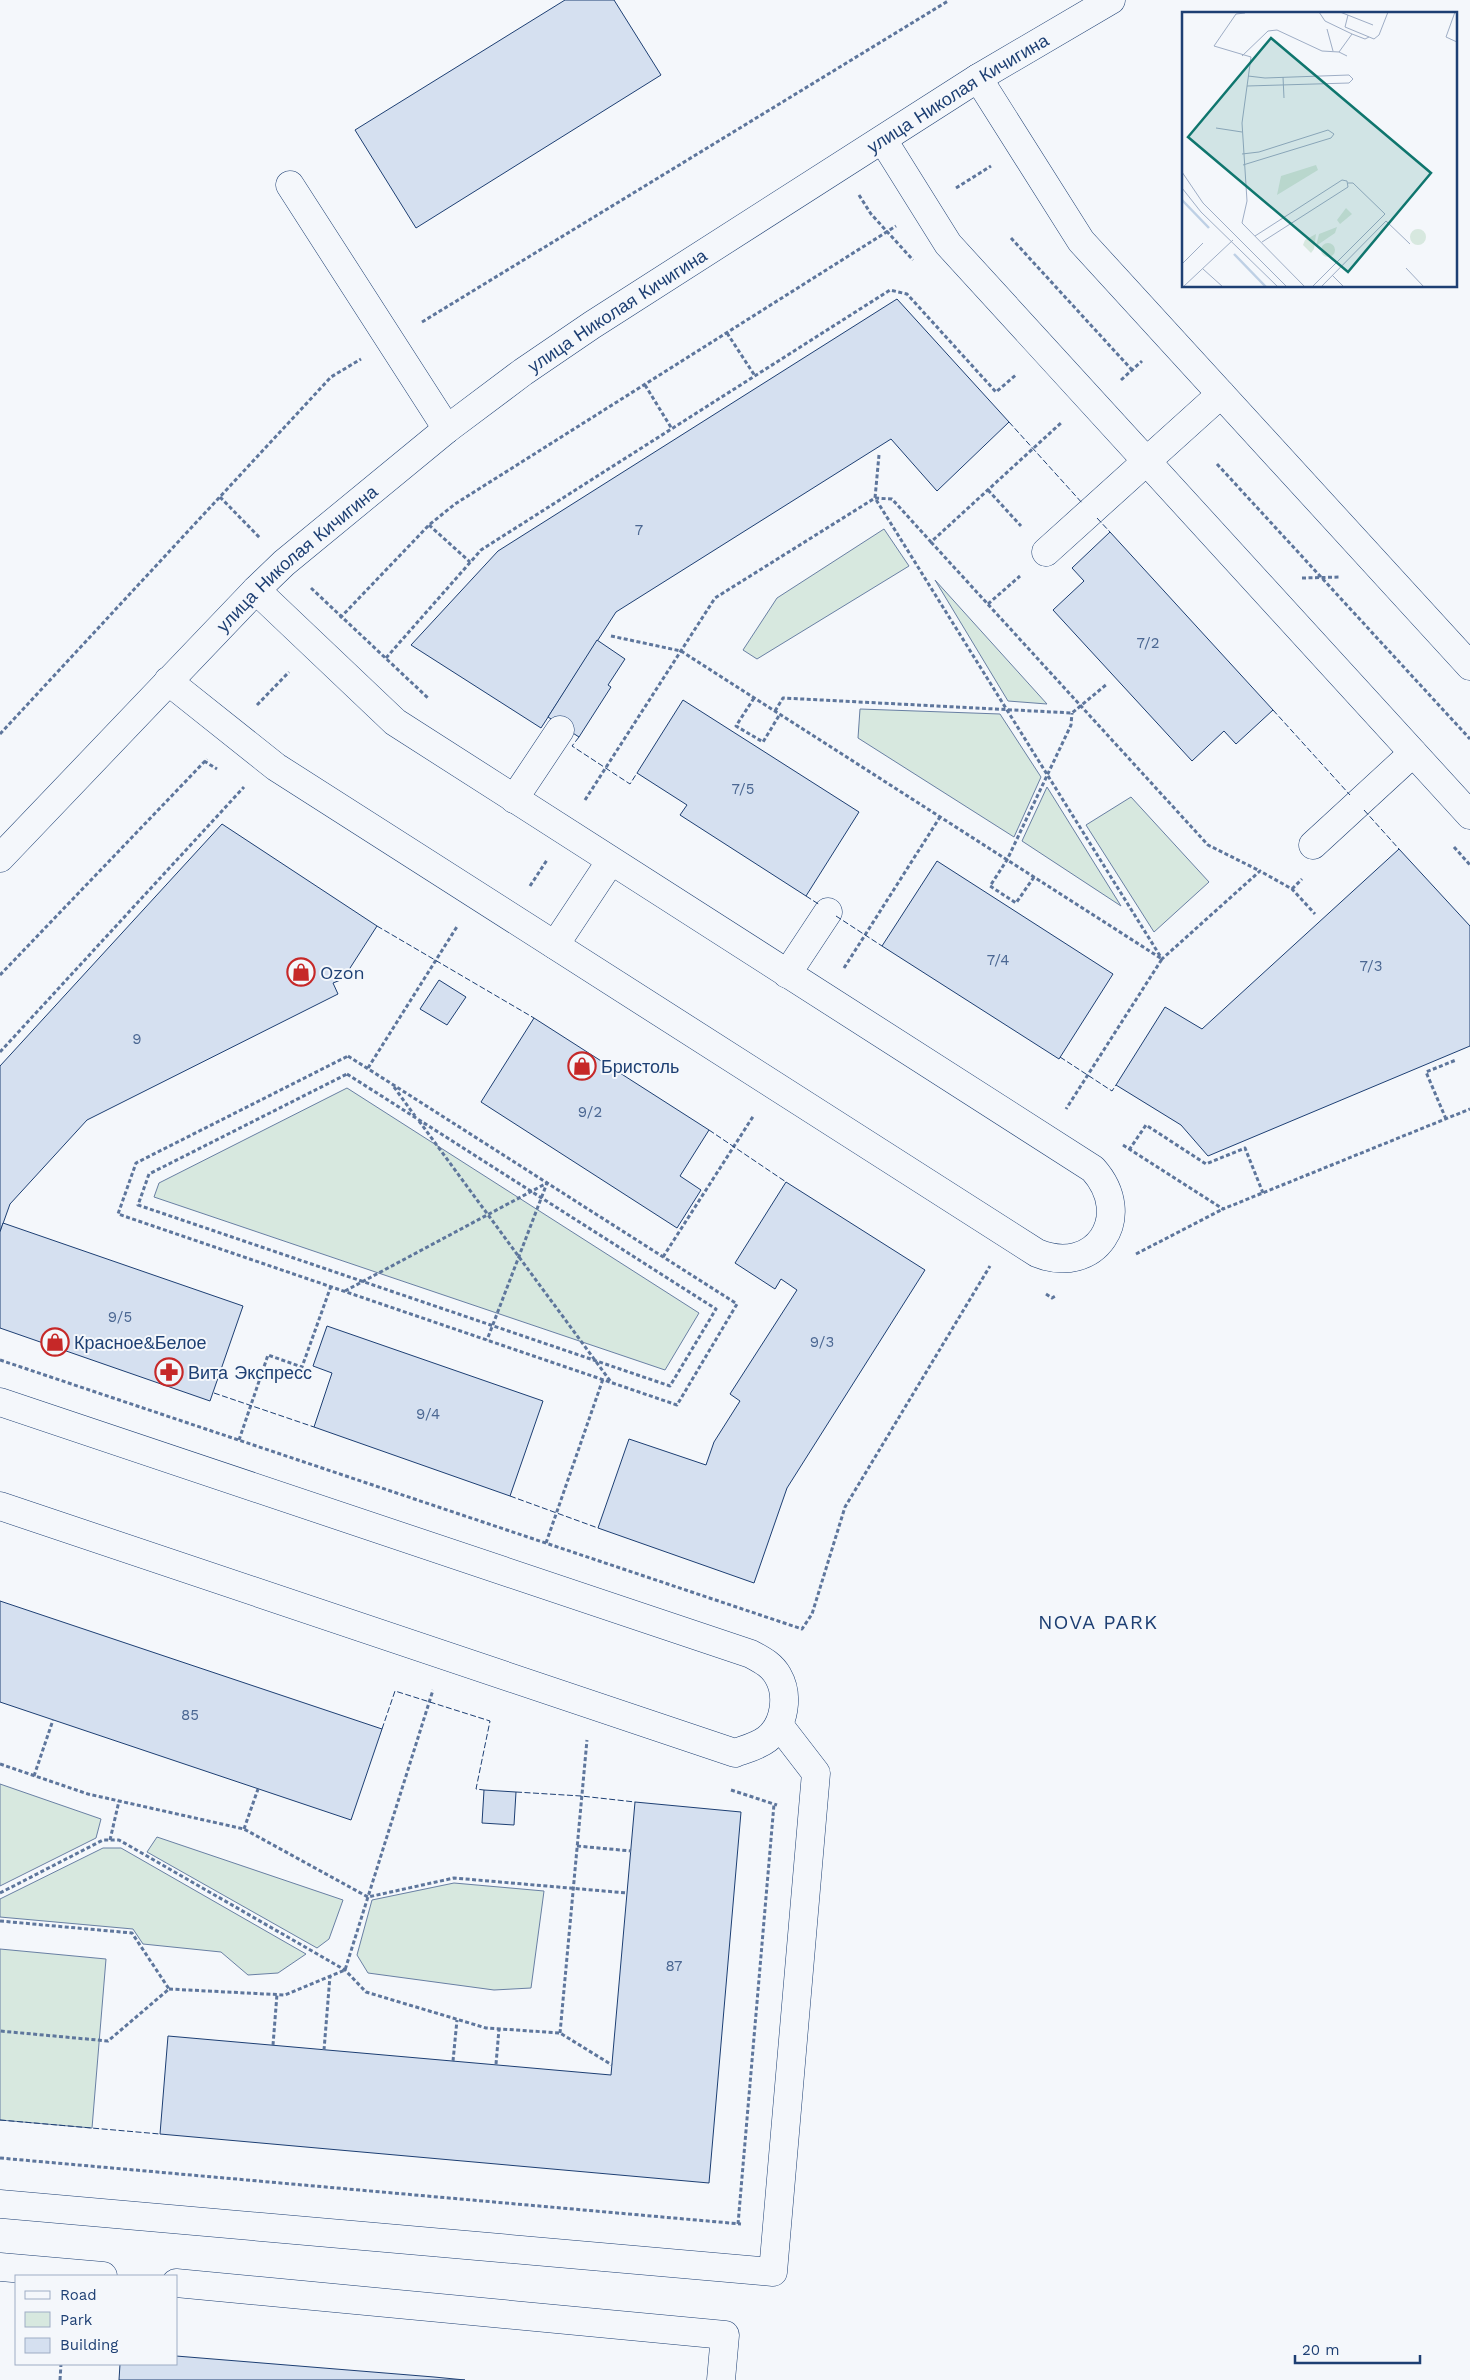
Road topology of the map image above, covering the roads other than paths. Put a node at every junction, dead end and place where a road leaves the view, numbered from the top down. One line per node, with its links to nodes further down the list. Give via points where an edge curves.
1 (1111, 0): 2 (street, улица Николая Кичигина)
2 (978, 78): 3 (street, улица Николая Кичигина); 5 (street, via 1081,241)
3 (882, 140): 6 (street, улица Николая Кичигина, via 592,325); 7 (street, via 948,244)
4 (290, 185): 6 (street)
5 (1221, 394): 7 (street); 10 (street)
6 (447, 429): 9 (street, улица Николая Кичигина, via 284,563)
7 (1147, 461): 8 (street); 13 (street)
8 (1046, 552)
9 (256, 590): 11 (street, улица Николая Кичигина); 14 (street, via 395,722)
10 (1470, 666)
11 (168, 681): 17 (street, улица Николая Кичигина); 20 (street, via 276,766)
12 (560, 730): 14 (street)
13 (1413, 753): 15 (street); 16 (street)
14 (514, 799): 18 (street)
15 (1470, 815)
16 (1313, 845)
17 (0, 858)
18 (610, 862): 20 (street); 21 (street)
19 (828, 912): 21 (street)
20 (555, 945): 21 (street, via 1037,1253 1048,1258 1070,1259 1087,1253 1099,1242 1110,1222 1113,1208 1105,1182 1093,1169)
21 (787, 974)
22 (0, 1402): 24 (street, via 752,1654 767,1662 778,1676 784,1692 784,1709)
23 (0, 1506): 24 (street, via 735,1753 768,1739)
24 (779, 1725): 25 (street, via 816,1772 772,2272)
25 (0, 2204)
26 (0, 2267): 27 (street)
27 (92, 2275)
28 (178, 2283): 29 (street, via 725,2335)
29 (721, 2380)

